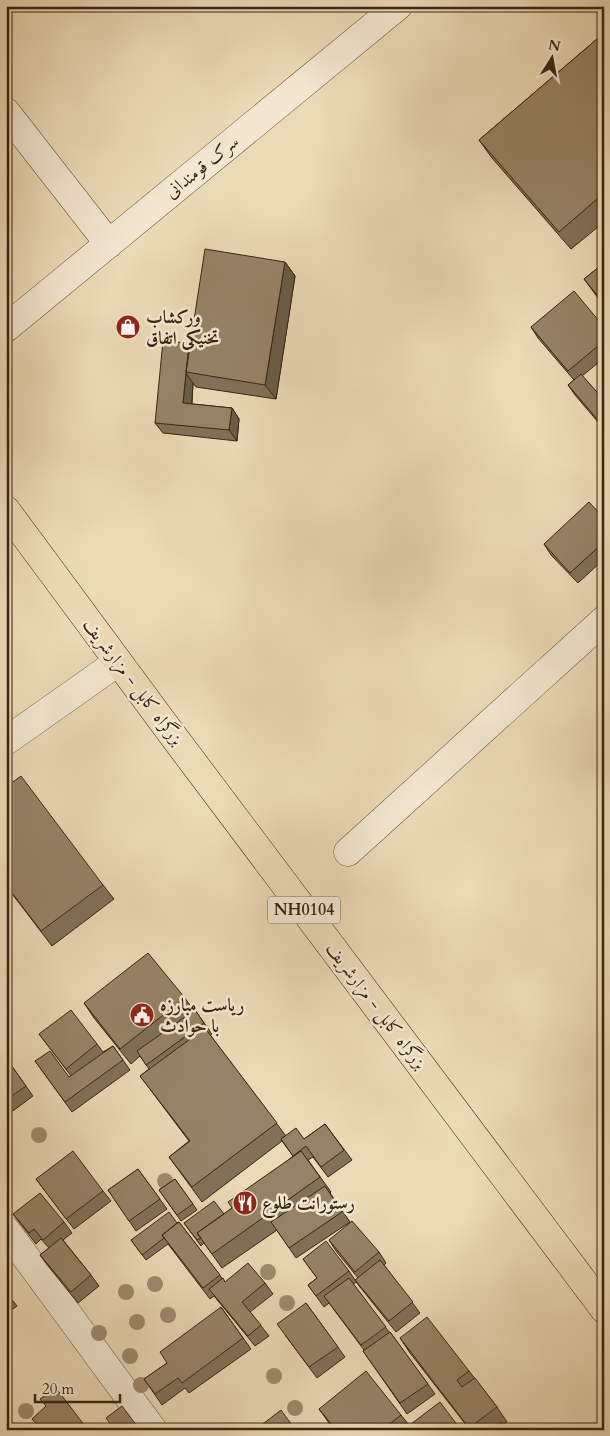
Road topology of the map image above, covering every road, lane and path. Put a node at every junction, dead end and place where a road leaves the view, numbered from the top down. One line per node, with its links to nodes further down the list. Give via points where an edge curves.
1 (398, 6): 3 (street, سرک قومندانی)
2 (6, 112): 3 (street)
3 (109, 244): 4 (street, سرک قومندانی)
4 (6, 328)
5 (6, 510): 7 (highway, بزرگراه کابل - مزارشریف / NH0104)
6 (604, 620): 9 (street)
7 (118, 662): 8 (street); 11 (highway, بزرگراه کابل - مزارشریف / NH0104)
8 (6, 741)
9 (348, 852)
10 (6, 1230): 12 (street)
11 (604, 1309)
12 (153, 1430)

